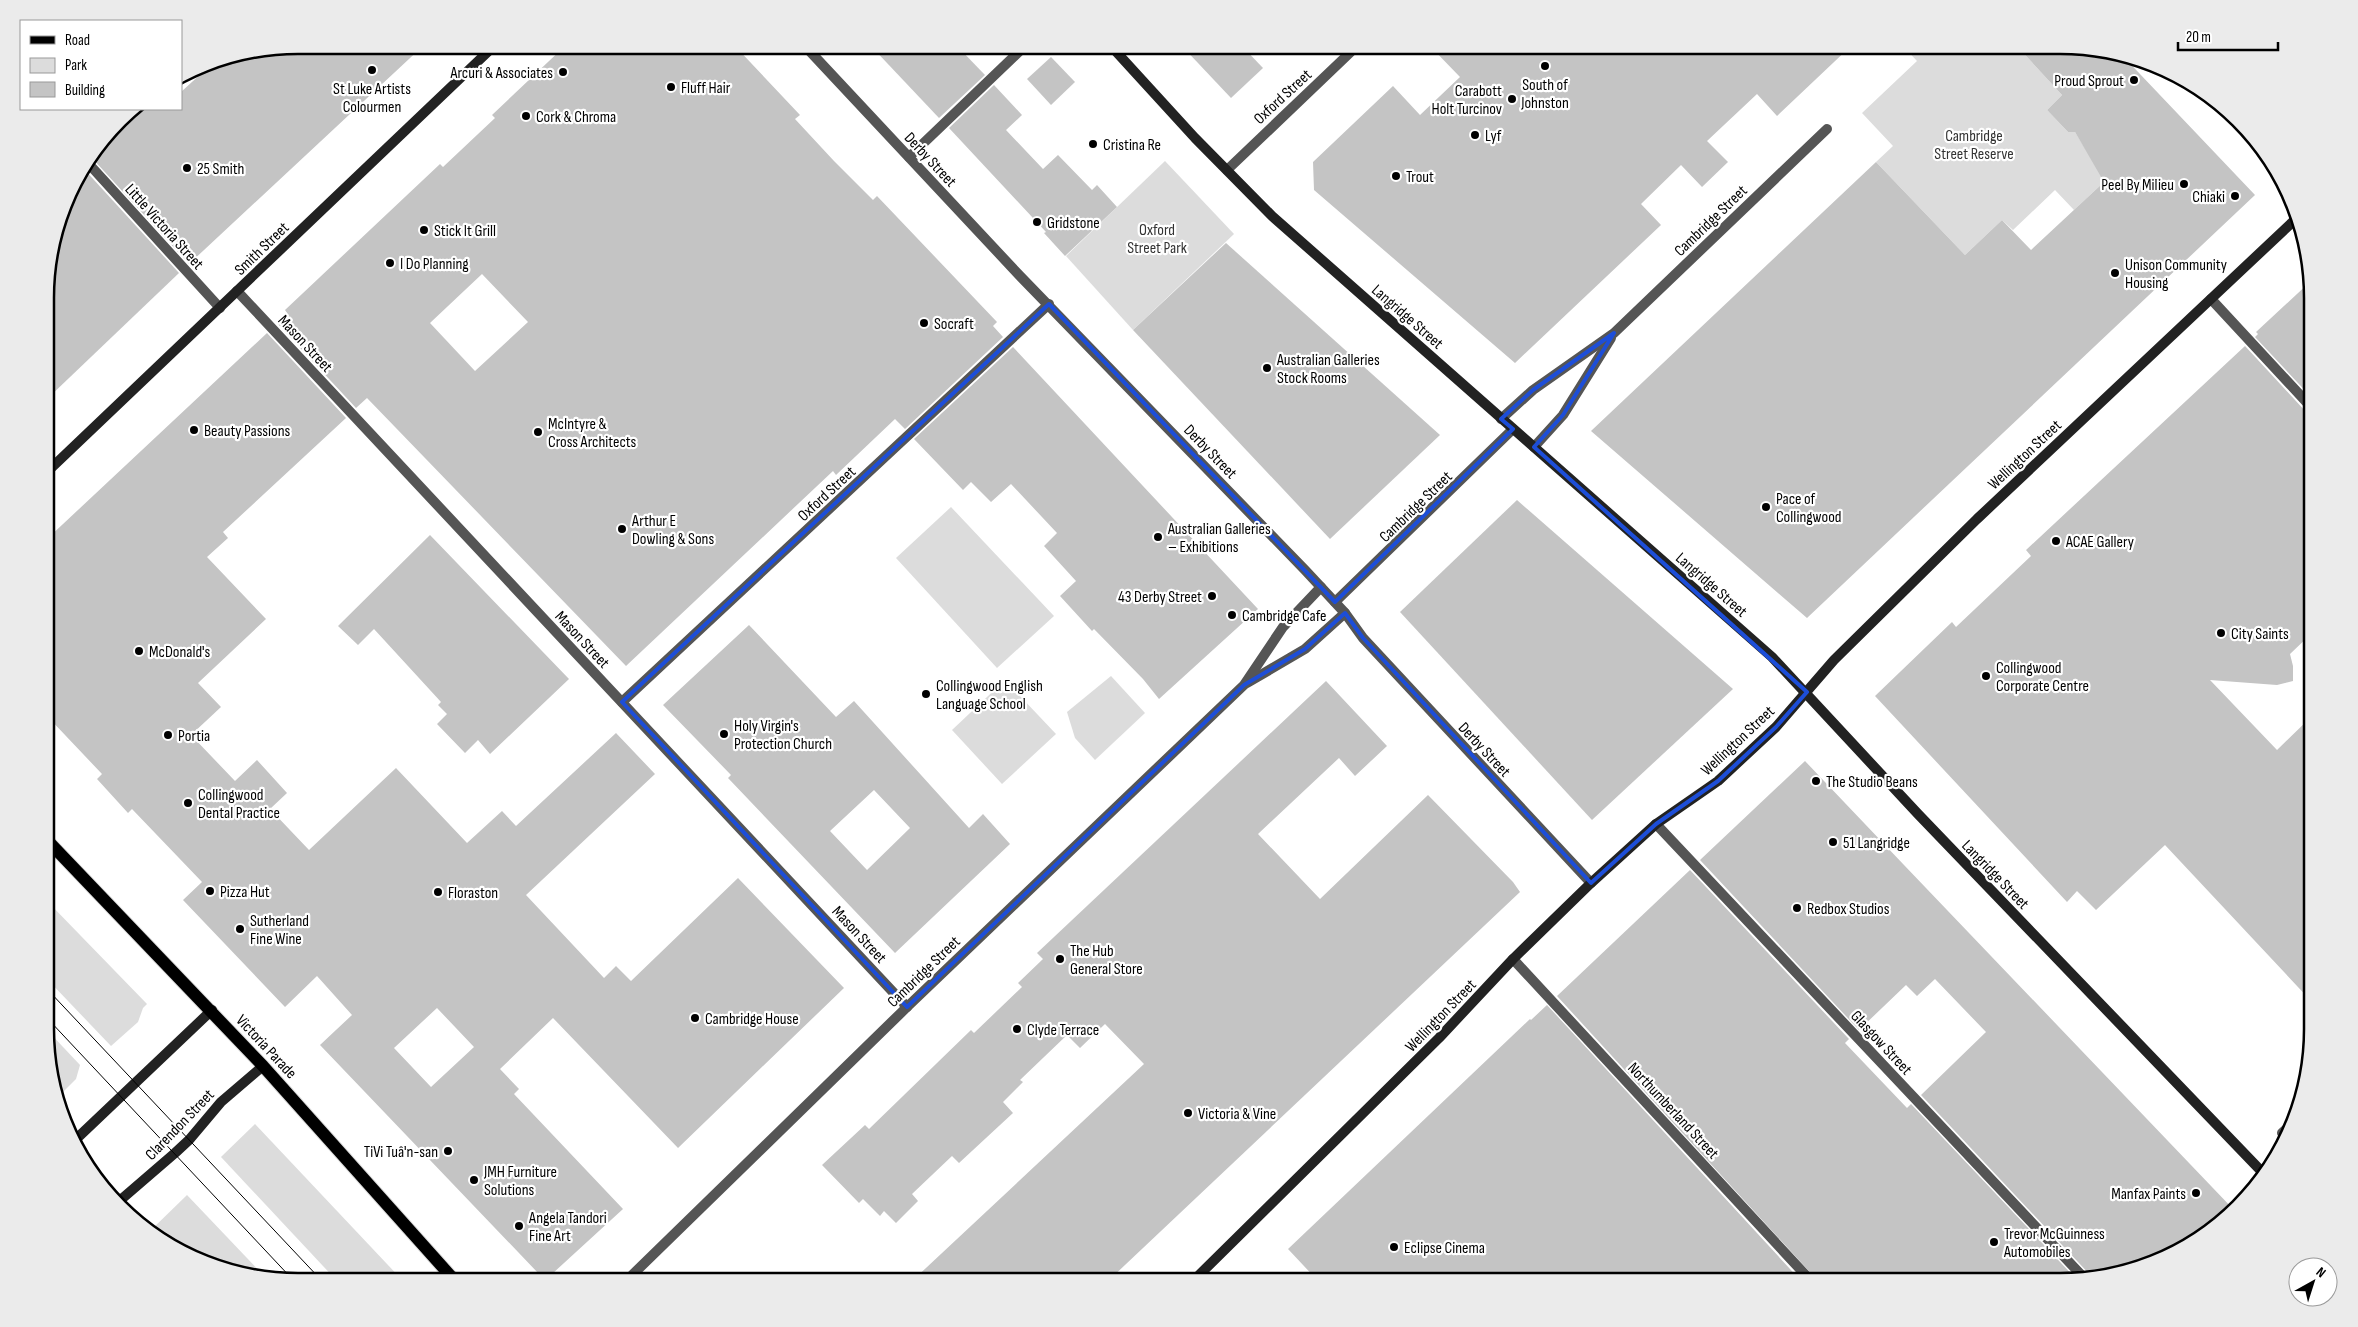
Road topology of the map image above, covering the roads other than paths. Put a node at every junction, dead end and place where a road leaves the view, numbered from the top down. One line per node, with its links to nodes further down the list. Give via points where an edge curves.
1 (486, 54): 11 (street, Smith Street)
2 (812, 54): 7 (street, Derby Street)
3 (1017, 54): 7 (street)
4 (1118, 54): 9 (street, Langridge Street)
5 (1349, 54): 9 (street, Oxford Street)
6 (1827, 129): 15 (street, Cambridge Street)
7 (909, 157): 13 (street, Derby Street)
8 (92, 167): 14 (street, Little Victoria Street)
9 (1228, 170): 17 (street, Langridge Street, via 1307,248)
10 (2292, 223): 12 (street, Wellington Street)
11 (237, 291): 14 (street, Smith Street); 26 (street, Mason Street)
12 (2211, 299): 16 (street); 25 (street, Wellington Street, via 1977,519 1834,660)
13 (1049, 304): 21 (street, Derby Street); 26 (street, Oxford Street)
14 (220, 308): 20 (street, Smith Street)
15 (1614, 333): 17 (street, Cambridge Street, via 1533,390); 19 (street, Cambridge Street, via 1563,415)
16 (2304, 399)
17 (1501, 419): 18 (street, Langridge Street)
18 (1513, 429): 19 (street, Langridge Street); 22 (street, Cambridge Street)
19 (1534, 447): 25 (street, Langridge Street, via 1772,657)
20 (54, 465)
21 (1321, 587): 22 (street, Derby Street); 24 (street, Cambridge Street, via 1283,627)
22 (1335, 602): 23 (street, Derby Street)
23 (1345, 613): 24 (street, Cambridge Street, via 1305,650); 29 (street, Derby Street, via 1376,653)
24 (1244, 685): 31 (street, Cambridge Street)
25 (1807, 692): 27 (street, Wellington Street, via 1776,727 1718,781); 35 (street, Langridge Street, via 1918,814)
26 (622, 702): 31 (street, Mason Street)
27 (1656, 824): 29 (street, Wellington Street); 41 (street, Glasgow Street)
28 (54, 847): 32 (main road, Victoria Parade)
29 (1591, 883): 30 (street, Wellington Street)
30 (1514, 959): 39 (street, Wellington Street, via 1439,1038); 40 (street, Northumberland Street)
31 (907, 1007): 38 (street, Cambridge Street)
32 (212, 1010): 33 (main road, Victoria Parade); 34 (street)
33 (263, 1066): 36 (street, Clarendon Street, via 221,1102 182,1147); 37 (main road, Victoria Parade)
34 (79, 1137)
35 (2260, 1170)
36 (122, 1199)
37 (448, 1273)
38 (634, 1273)
39 (1201, 1273)
40 (1804, 1273)
41 (2079, 1273)

